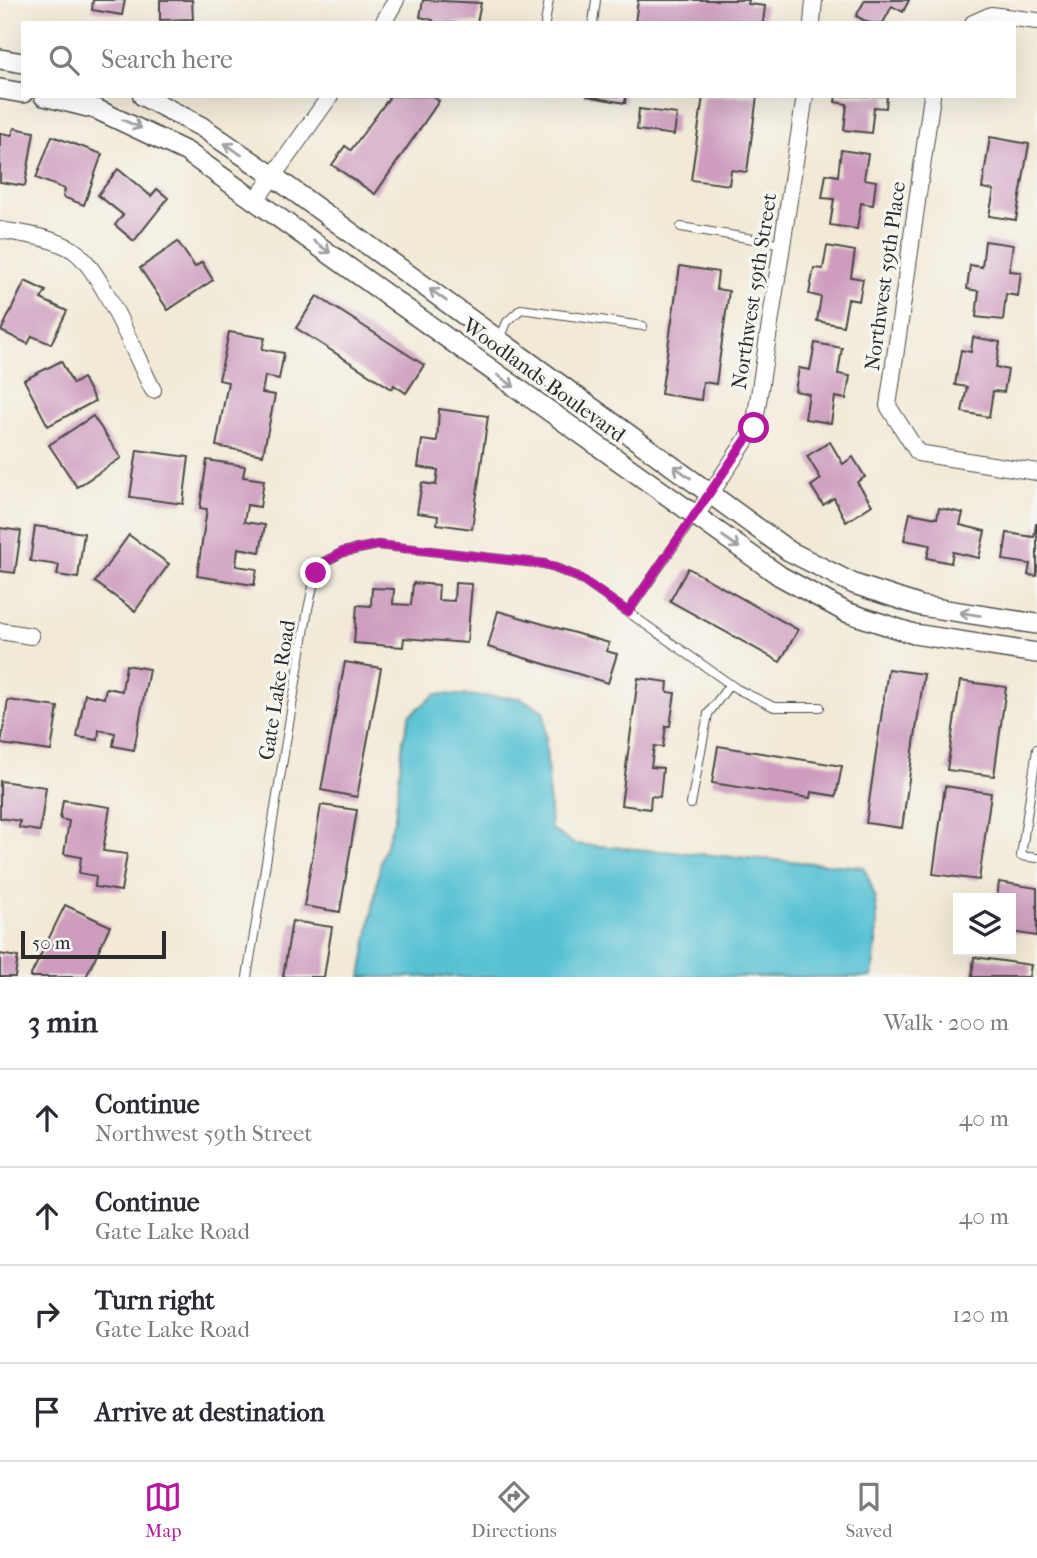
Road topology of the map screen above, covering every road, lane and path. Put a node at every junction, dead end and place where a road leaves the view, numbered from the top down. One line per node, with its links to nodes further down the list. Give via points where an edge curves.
1 (396, 0): 6 (street)
2 (549, 0): 7 (lane)
3 (596, 0): 8 (lane)
4 (814, 0): 9 (street)
5 (1037, 20): 10 (street, via 991,15)
6 (384, 21)
7 (545, 21)
8 (593, 21)
9 (812, 21)
10 (978, 21)
11 (0, 59): 12 (street)
12 (21, 63)
13 (0, 89): 14 (street)
14 (21, 93)
15 (52, 98): 21 (street, Woodlands Boulevard, one-way to 21, via 139,126 187,152)
16 (147, 98): 20 (street, Woodlands Boulevard, one-way to 16, via 202,127)
17 (329, 98): 20 (street)
18 (805, 98): 24 (street, Northwest 59th Street)
19 (932, 98): 28 (street, Northwest 59th Place, via 888,405 918,453)
20 (273, 176): 21 (street); 26 (street, Woodlands Boulevard, one-way to 20)
21 (256, 200): 30 (street, Woodlands Boulevard, one-way to 30)
22 (681, 227): 24 (lane)
23 (0, 230): 27 (street, via 72,249 90,266)
24 (783, 244): 29 (street, Northwest 59th Street, via 754,428)
25 (643, 327): 26 (lane, via 521,309 506,322)
26 (499, 340): 29 (street, Woodlands Boulevard, one-way to 26)
27 (153, 390)
28 (1037, 472)
29 (711, 493): 30 (street, Northwest 59th Street); 32 (street, Woodlands Boulevard, one-way to 29, via 921,606 854,584 789,551)
30 (695, 517): 31 (lane); 35 (street, Woodlands Boulevard, one-way to 35, via 780,576 846,612 914,634)
31 (628, 612): 36 (lane, Gate Lake Road); 41 (lane, Gate Lake Road, via 578,577 545,564 378,545 343,552 324,562 316,573 308,609)
32 (1037, 624)
33 (0, 631): 34 (street)
34 (30, 636)
35 (1037, 653)
36 (730, 684): 37 (lane, Gate Lake Road, via 774,707); 39 (lane, via 708,714)
37 (820, 707)
38 (1037, 749): 40 (lane, via 1021,856)
39 (691, 804)
40 (1037, 858)
41 (247, 977)

